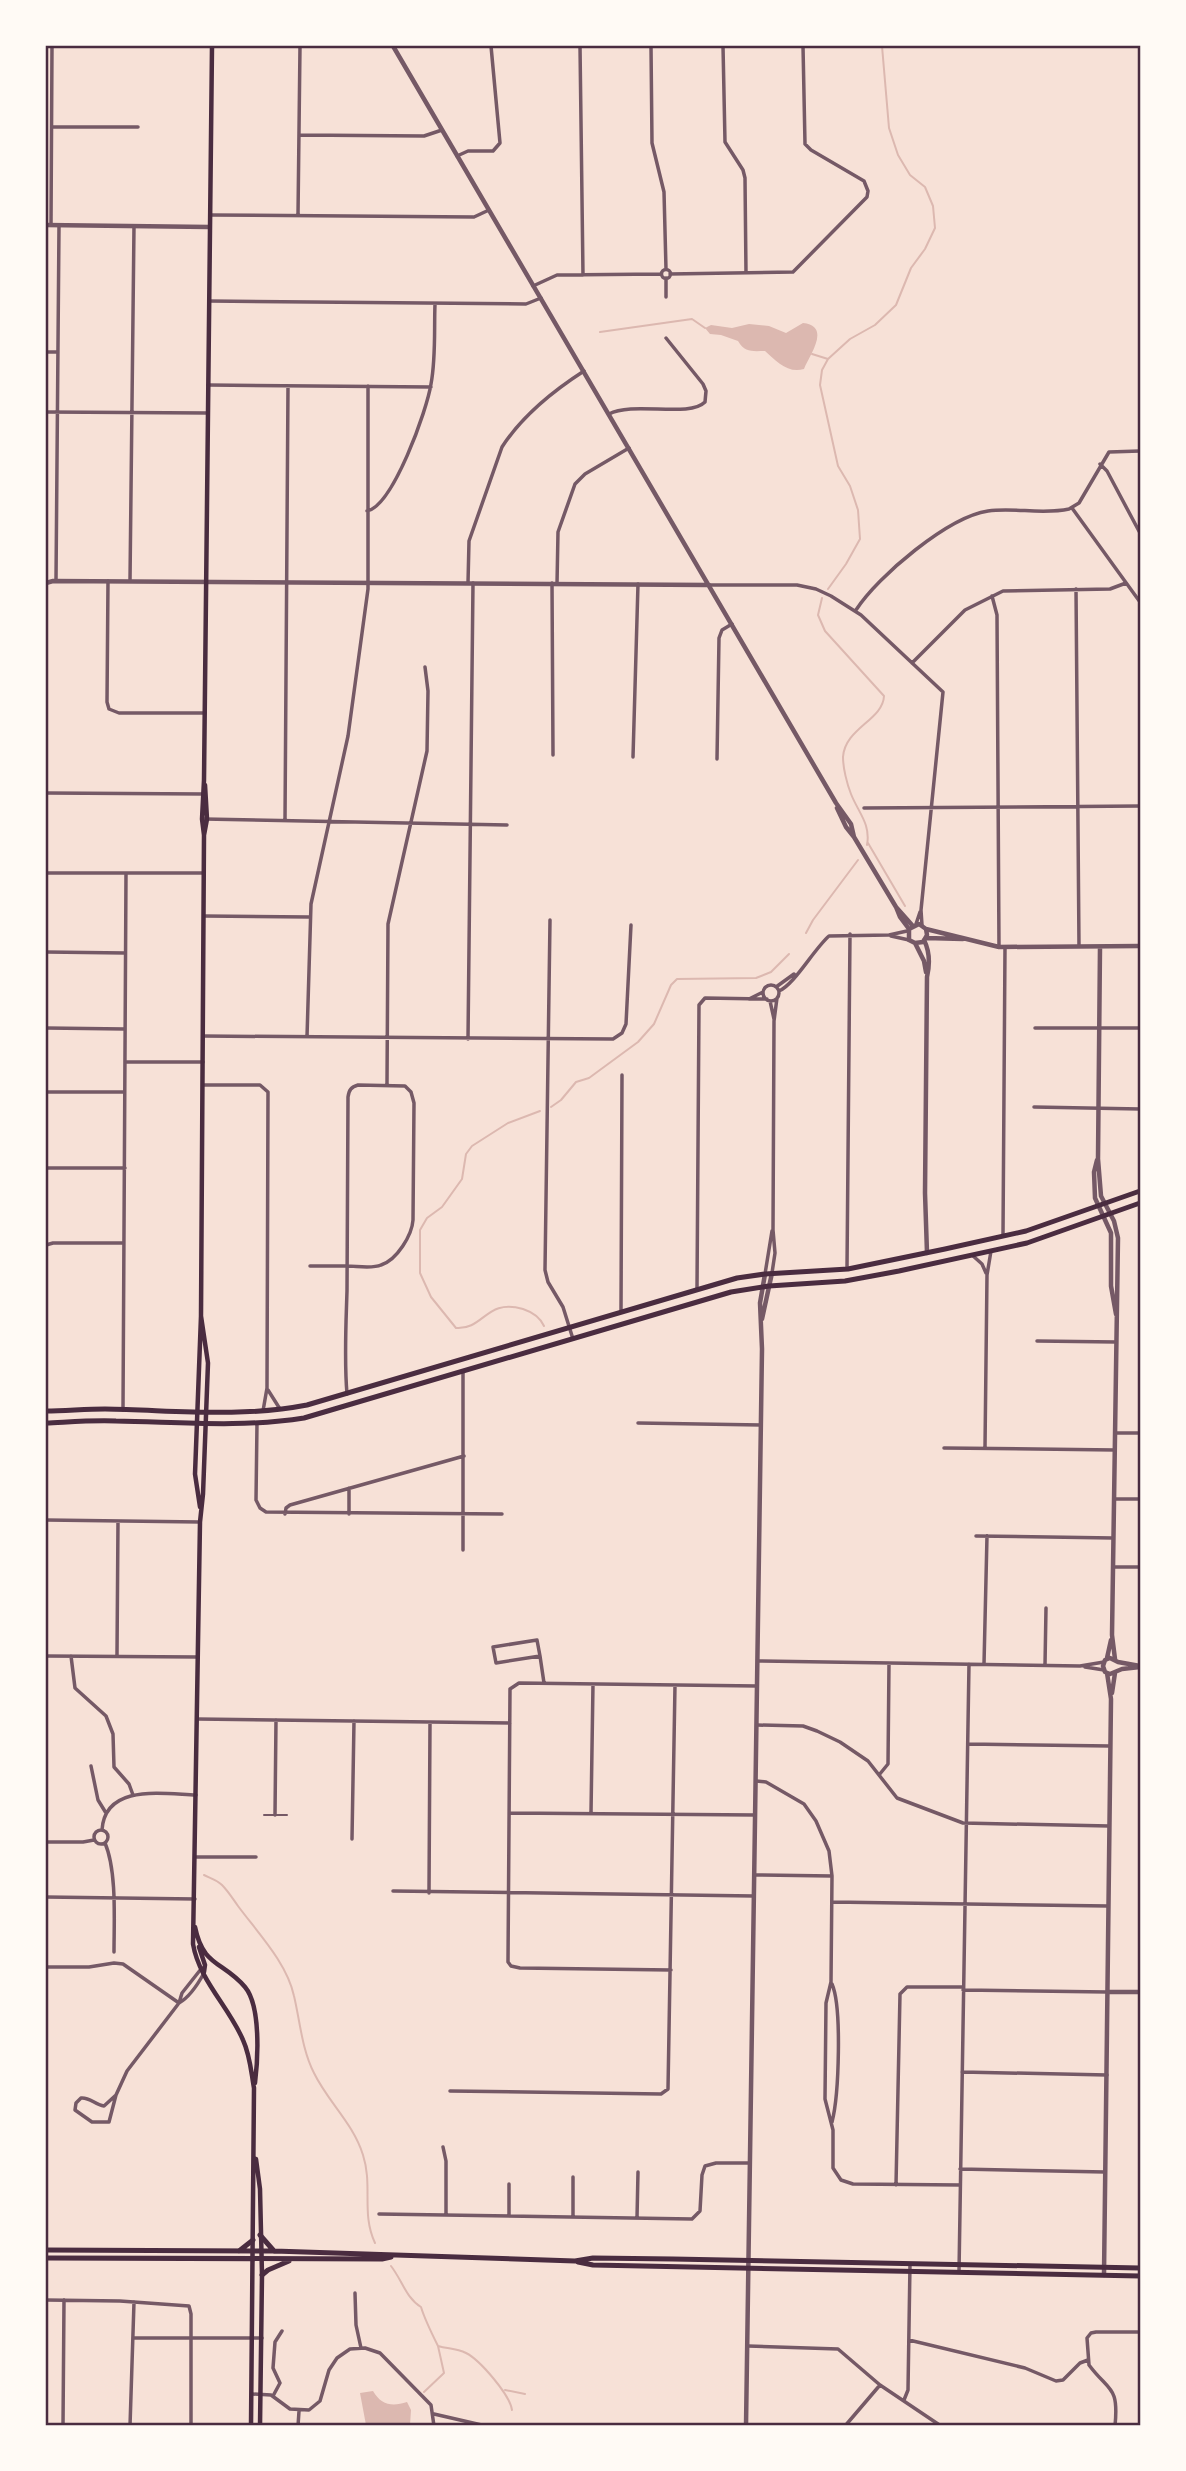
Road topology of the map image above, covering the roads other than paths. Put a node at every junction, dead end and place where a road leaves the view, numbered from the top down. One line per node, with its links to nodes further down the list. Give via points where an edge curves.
1 (52, 46): 11 (street)
2 (212, 46): 16 (main road)
3 (300, 46): 13 (street)
4 (393, 46): 12 (street)
5 (491, 46): 14 (street, via 500,143 493,151)
6 (580, 46): 26 (street)
7 (651, 46): 22 (street, via 652,143 664,192)
8 (723, 46): 25 (street, via 725,142 745,178)
9 (803, 46): 25 (street, via 806,146 861,179 868,193 795,271)
10 (138, 127): 11 (street)
11 (52, 128): 18 (street)
12 (442, 130): 13 (street, via 424,136); 14 (street)
13 (299, 135): 17 (street)
14 (457, 156): 15 (street)
15 (489, 210): 17 (street, via 474,217); 28 (street)
16 (209, 215): 17 (street); 21 (main road)
17 (298, 215)
18 (48, 225): 19 (street)
19 (59, 225): 20 (street); 35 (street)
20 (134, 226): 21 (street); 43 (street)
21 (209, 227): 31 (main road)
22 (666, 269): 23 (street); 24 (street)
23 (661, 274): 26 (street); 27 (street)
24 (670, 274): 25 (street); 27 (street)
25 (746, 274)
26 (583, 275): 28 (street, via 552,275)
27 (666, 278): 29 (street)
28 (533, 286): 30 (street)
29 (666, 297)
30 (541, 298): 32 (street, via 526,304); 36 (street)
31 (209, 301): 32 (street); 37 (main road)
32 (435, 303): 40 (street)
33 (666, 338): 45 (street, via 703,384 705,402 695,408 626,408)
34 (46, 352): 35 (street)
35 (58, 352): 42 (street)
36 (584, 371): 45 (street); 59 (street, via 550,394 502,447 469,541)
37 (208, 385): 38 (street); 44 (main road)
38 (288, 386): 39 (street); 57 (street)
39 (368, 386): 40 (street); 50 (street)
40 (431, 387): 50 (street, via 400,473 383,500)
41 (46, 412): 42 (street)
42 (58, 412): 43 (street); 53 (street)
43 (131, 412): 44 (street); 55 (street)
44 (207, 413): 56 (main road)
45 (609, 414): 46 (street)
46 (629, 447): 60 (street, via 575,484 558,532); 63 (street)
47 (1140, 451): 48 (street, via 1110,452)
48 (1100, 464): 49 (street); 51 (street)
49 (1072, 508): 61 (street); 67 (street, via 995,510 971,516 913,551)
50 (367, 511): 58 (street)
51 (1140, 533)
52 (46, 580): 53 (street)
53 (55, 580): 54 (street)
54 (108, 581): 55 (street); 71 (street, via 109,709 119,713)
55 (130, 581): 56 (street)
56 (205, 581): 57 (street); 71 (main road)
57 (286, 582): 58 (street); 83 (street)
58 (367, 582): 59 (street); 84 (street, via 348,736)
59 (470, 583): 60 (street); 86 (street)
60 (554, 583): 62 (street); 72 (street)
61 (1126, 583): 64 (street, via 1114,589); 66 (street)
62 (638, 584): 63 (street); 73 (street)
63 (709, 585): 67 (street, via 804,586); 68 (street)
64 (1076, 589): 65 (street, via 1009,590); 77 (street)
65 (992, 596): 69 (street, via 958,616); 80 (street, via 997,615)
66 (1140, 601)
67 (856, 610): 69 (street)
68 (732, 624): 74 (street, via 720,636); 95 (street, via 900,917)
69 (911, 664): 79 (street, via 944,695)
70 (425, 667): 85 (street, via 427,751)
71 (205, 713): 76 (main road)
72 (553, 755)
73 (633, 757)
74 (717, 759)
75 (46, 793): 76 (street)
76 (204, 794): 82 (main road)
77 (1078, 806): 78 (street); 80 (street); 102 (street)
78 (1140, 806)
79 (933, 807): 80 (street); 81 (street); 95 (street)
80 (998, 807): 104 (street)
81 (864, 808)
82 (204, 819): 83 (street); 90 (main road)
83 (285, 821): 84 (street)
84 (330, 821): 85 (street); 92 (street)
85 (410, 823): 86 (street); 122 (street, via 389,914)
86 (471, 825): 87 (street); 123 (street)
87 (507, 825)
88 (46, 873): 89 (street)
89 (126, 873): 90 (street); 107 (street)
90 (204, 873): 91 (main road)
91 (204, 916): 92 (street); 120 (main road)
92 (309, 917): 121 (street)
93 (550, 920): 124 (street)
94 (631, 925): 124 (street, via 622,1033 609,1040)
95 (915, 927): 97 (street); 98 (street); 99 (street); 100 (street)
96 (850, 934): 97 (street); 109 (street, via 829,936); 153 (street)
97 (889, 935): 100 (street)
98 (925, 939): 99 (street); 101 (street); 108 (street)
99 (964, 939): 104 (street)
100 (909, 940): 101 (street)
101 (915, 943): 108 (street)
102 (1079, 946): 104 (street); 105 (street)
103 (1140, 946): 105 (street)
104 (1002, 947): 144 (street)
105 (1100, 947): 117 (street)
106 (46, 952): 107 (street)
107 (125, 953): 119 (street)
108 (927, 977): 149 (street)
109 (777, 989): 110 (street, via 768,986); 111 (street)
110 (764, 991): 112 (street); 113 (street)
111 (777, 998): 113 (street); 114 (street)
112 (749, 999): 113 (street); 157 (street, via 708,998 700,1001 698,1011)
113 (769, 1000): 114 (street)
114 (774, 1021): 154 (street)
115 (46, 1028): 119 (street)
116 (1035, 1028): 117 (street)
117 (1099, 1028): 118 (street); 133 (street)
118 (1140, 1028)
119 (125, 1029): 125 (street)
120 (203, 1036): 121 (street); 126 (main road)
121 (307, 1037): 122 (street)
122 (388, 1038): 123 (street); 128 (street)
123 (468, 1039): 124 (street)
124 (547, 1040): 161 (street, via 545,1270)
125 (125, 1062): 126 (street); 131 (street)
126 (203, 1062): 129 (main road)
127 (622, 1075): 158 (street)
128 (387, 1084): 152 (street, via 358,1084 348,1094); 152 (street, via 405,1086 414,1099 412,1229 385,1264)
129 (203, 1085): 160 (main road); 168 (street, via 260,1085 268,1093)
130 (46, 1092): 131 (street)
131 (124, 1092): 137 (street)
132 (1034, 1107): 133 (street)
133 (1098, 1108): 134 (street); 135 (street)
134 (1140, 1109)
135 (1098, 1159): 140 (street); 141 (street)
136 (46, 1168): 137 (street)
137 (125, 1168): 145 (street)
138 (1140, 1191): 140 (main road)
139 (1140, 1203): 142 (main road)
140 (1104, 1204): 141 (main road); 142 (street)
141 (1097, 1206): 143 (street); 144 (main road)
142 (1110, 1214): 143 (main road); 159 (street, via 1118,1238)
143 (1103, 1217): 148 (main road); 159 (street, via 1111,1236)
144 (1003, 1236): 149 (main road)
145 (124, 1243): 146 (street); 171 (street)
146 (46, 1244): 147 (street)
147 (47, 1250)
148 (991, 1251): 150 (main road); 155 (street)
149 (927, 1253): 153 (main road)
150 (972, 1255): 155 (street); 156 (main road, via 856,1280)
151 (310, 1266): 152 (street)
152 (347, 1266): 169 (street)
153 (848, 1269): 154 (main road)
154 (769, 1274): 156 (street); 157 (main road)
155 (987, 1275): 184 (street)
156 (766, 1286): 162 (main road); 181 (street)
157 (696, 1290): 158 (main road)
158 (621, 1312): 161 (main road)
159 (1116, 1315): 165 (street)
160 (201, 1316): 174 (main road); 175 (main road, via 208,1363)
161 (570, 1328): 162 (street); 163 (main road)
162 (573, 1339): 166 (main road)
163 (526, 1340): 166 (main road, via 539,1343); 169 (main road)
164 (1037, 1341): 165 (street)
165 (1116, 1342): 182 (street)
166 (540, 1349): 167 (main road)
167 (463, 1372): 177 (main road, via 316,1415); 187 (street)
168 (267, 1388): 170 (street); 172 (street)
169 (347, 1394): 170 (main road)
170 (280, 1409): 172 (main road)
171 (122, 1410): 173 (main road); 174 (main road)
172 (263, 1410): 175 (main road)
173 (46, 1412)
174 (197, 1413): 175 (main road); 179 (main road)
175 (206, 1413): 180 (main road)
176 (46, 1423): 179 (main road)
177 (257, 1423): 180 (main road); 192 (street, via 255,1497 266,1512)
178 (638, 1423): 181 (street)
179 (197, 1425): 180 (main road); 191 (main road)
180 (206, 1425): 191 (main road)
181 (761, 1425): 213 (street)
182 (1115, 1433): 183 (street); 186 (street)
183 (1140, 1433)
184 (985, 1447): 185 (street); 186 (street)
185 (944, 1448)
186 (1115, 1450): 189 (street)
187 (464, 1456): 188 (street); 194 (street)
188 (349, 1488): 192 (street, via 289,1506); 193 (street)
189 (1114, 1499): 190 (street); 201 (street)
190 (1140, 1499)
191 (200, 1508): 198 (main road)
192 (285, 1514): 193 (street)
193 (349, 1514): 194 (street)
194 (464, 1514): 195 (street); 202 (street)
195 (502, 1514)
196 (46, 1520): 197 (street)
197 (118, 1521): 198 (street); 209 (street)
198 (200, 1521): 211 (main road)
199 (976, 1536): 200 (street)
200 (986, 1536): 201 (street); 217 (street)
201 (1114, 1538): 203 (street)
202 (463, 1550)
203 (1113, 1567): 204 (street); 206 (street)
204 (1140, 1567)
205 (1046, 1608): 218 (street)
206 (1112, 1635): 212 (street); 214 (street)
207 (46, 1656): 208 (street)
208 (71, 1656): 209 (street); 239 (street, via 75,1688 106,1717 113,1734 113,1763)
209 (117, 1656): 211 (street)
210 (540, 1656): 210 (street, via 537,1640 493,1647 496,1663); 223 (street)
211 (198, 1657): 228 (main road)
212 (1106, 1660): 214 (street); 219 (street); 221 (street)
213 (758, 1661): 215 (street); 226 (street)
214 (1116, 1661): 220 (street); 222 (street)
215 (890, 1663): 216 (street); 237 (street, via 888,1764)
216 (968, 1664): 217 (street); 234 (street)
217 (984, 1664): 218 (street)
218 (1045, 1665): 219 (street)
219 (1080, 1666): 221 (street)
220 (1140, 1666): 222 (street)
221 (1106, 1672): 222 (street); 227 (street)
222 (1116, 1672): 227 (street)
223 (544, 1683): 224 (street); 232 (street, via 514,1685)
224 (593, 1684): 225 (street); 243 (street)
225 (675, 1685): 226 (street); 244 (street)
226 (757, 1686): 233 (street)
227 (1111, 1699): 235 (street)
228 (197, 1719): 229 (street); 240 (main road)
229 (276, 1720): 230 (street); 246 (street)
230 (354, 1721): 231 (street); 252 (street)
231 (430, 1722): 232 (street); 261 (street)
232 (509, 1723): 242 (street)
233 (757, 1725): 237 (street, via 808,1727 862,1757); 238 (street)
234 (968, 1744): 235 (street); 249 (street)
235 (1110, 1745): 250 (street)
236 (91, 1766): 241 (street, via 98,1800)
237 (879, 1775): 249 (street, via 897,1798)
238 (756, 1781): 248 (street); 259 (street, via 766,1782 806,1807 828,1846)
239 (133, 1795): 240 (street); 241 (street, via 122,1798)
240 (196, 1795): 256 (main road)
241 (106, 1813): 251 (street)
242 (509, 1813): 243 (street); 262 (street)
243 (591, 1813): 244 (street)
244 (673, 1814): 248 (street); 263 (street)
245 (264, 1815): 246 (lane)
246 (275, 1815): 247 (lane)
247 (287, 1815)
248 (756, 1815): 258 (street)
249 (966, 1823): 250 (street); 269 (street)
250 (1109, 1826): 270 (street)
251 (102, 1830): 253 (street, via 95,1833); 255 (street, via 107,1834)
252 (352, 1839)
253 (94, 1840): 254 (street); 255 (street)
254 (46, 1842)
255 (105, 1843): 266 (street)
256 (195, 1857): 257 (street); 267 (main road)
257 (256, 1857)
258 (755, 1875): 259 (street); 264 (street)
259 (831, 1876): 268 (street)
260 (393, 1891): 261 (street)
261 (429, 1892): 262 (street)
262 (508, 1894): 263 (street); 276 (street, via 506,1955 514,1967)
263 (672, 1895): 264 (street); 276 (street)
264 (754, 1896): 293 (street)
265 (46, 1897): 266 (street)
266 (113, 1899): 267 (street); 273 (street)
267 (195, 1899): 271 (main road)
268 (832, 1902): 269 (street); 278 (street)
269 (965, 1904): 270 (street); 281 (street)
270 (1108, 1906): 282 (street)
271 (194, 1923): 272 (main road); 275 (main road, via 193,1944)
272 (198, 1940): 275 (main road); 277 (main road, via 208,1958)
273 (114, 1952)
274 (46, 1966): 284 (street, via 123,1964)
275 (203, 1970): 277 (main road); 279 (main road); 280 (street); 284 (street)
276 (671, 1970): 288 (street, via 667,2091)
277 (225, 1971): 287 (main road, via 247,1990 254,2006)
278 (831, 1982): 290 (street, via 838,2002); 290 (street, via 826,2003 825,2089)
279 (211, 1985): 280 (street); 287 (main road, via 243,2040)
280 (196, 1986): 284 (street)
281 (963, 1989): 282 (street); 285 (street); 299 (street, via 901,1988)
282 (1107, 1992): 283 (street); 286 (street)
283 (1140, 1993)
284 (178, 2003): 289 (street, via 132,2064)
285 (962, 2072): 286 (street); 294 (street)
286 (1107, 2075): 296 (street)
287 (254, 2088): 292 (main road)
288 (450, 2091)
289 (116, 2095): 289 (street, via 108,2122 90,2121 75,2110 81,2098 103,2106)
290 (832, 2123): 299 (street, via 833,2168 838,2178 853,2184)
291 (443, 2147): 302 (street)
292 (255, 2154): 306 (main road); 307 (main road)
293 (752, 2163): 305 (street, via 705,2166 701,2207 695,2218); 317 (street)
294 (960, 2169): 296 (street); 300 (street)
295 (638, 2172): 305 (street)
296 (1105, 2172): 321 (street)
297 (573, 2178): 304 (street)
298 (509, 2184): 303 (street)
299 (897, 2185): 300 (street)
300 (960, 2185): 320 (street)
301 (379, 2214): 302 (street)
302 (446, 2215): 303 (street)
303 (509, 2216): 304 (street)
304 (573, 2217): 305 (street)
305 (637, 2218)
306 (260, 2235): 310 (main road); 311 (main road)
307 (253, 2240): 309 (main road); 310 (main road)
308 (46, 2250): 309 (main road)
309 (239, 2251): 310 (main road)
310 (257, 2251): 311 (main road); 314 (main road); 315 (main road)
311 (274, 2251): 312 (main road)
312 (394, 2256): 316 (main road); 318 (main road)
313 (46, 2258): 314 (main road)
314 (253, 2259): 315 (main road); 336 (main road)
315 (261, 2259): 316 (main road); 326 (main road)
316 (292, 2260): 326 (main road)
317 (749, 2260): 318 (main road); 319 (main road); 322 (street)
318 (575, 2261): 322 (main road)
319 (910, 2264): 320 (main road); 324 (street)
320 (959, 2264): 321 (main road); 325 (street)
321 (1104, 2267): 323 (main road); 327 (street)
322 (749, 2268): 324 (main road); 340 (street)
323 (1140, 2268)
324 (910, 2271): 325 (main road); 339 (street)
325 (958, 2272): 327 (main road)
326 (261, 2275): 337 (main road)
327 (1104, 2275): 328 (main road)
328 (1140, 2276)
329 (355, 2293): 341 (street)
330 (46, 2300): 331 (street)
331 (64, 2300): 332 (street); 350 (street)
332 (134, 2302): 335 (street, via 189,2306); 338 (street)
333 (282, 2331): 346 (street, via 274,2345 273,2371 280,2383)
334 (1140, 2332): 342 (street, via 1091,2333)
335 (192, 2338): 336 (street); 338 (street); 352 (street)
336 (253, 2338): 337 (street); 345 (main road)
337 (262, 2338): 344 (main road)
338 (132, 2339): 351 (street)
339 (909, 2340): 342 (street, via 1029,2369 1056,2381); 347 (street, via 908,2390)
340 (748, 2346): 343 (street, via 836,2348); 358 (street)
341 (361, 2348): 348 (street, via 337,2358 328,2370 320,2401); 349 (street, via 383,2356 429,2402)
342 (1088, 2360): 361 (street, via 1114,2395)
343 (880, 2385): 347 (street); 359 (street)
344 (261, 2393): 345 (street); 346 (street); 354 (main road)
345 (252, 2394): 353 (main road)
346 (273, 2396): 348 (street)
347 (903, 2401): 360 (street)
348 (299, 2411): 355 (street)
349 (434, 2414): 356 (street); 357 (street)
350 (63, 2426)
351 (130, 2426)
352 (191, 2426)
353 (251, 2426)
354 (260, 2426)
355 (298, 2426)
356 (434, 2426)
357 (486, 2426)
358 (746, 2426)
359 (845, 2426)
360 (941, 2426)
361 (1115, 2426)

